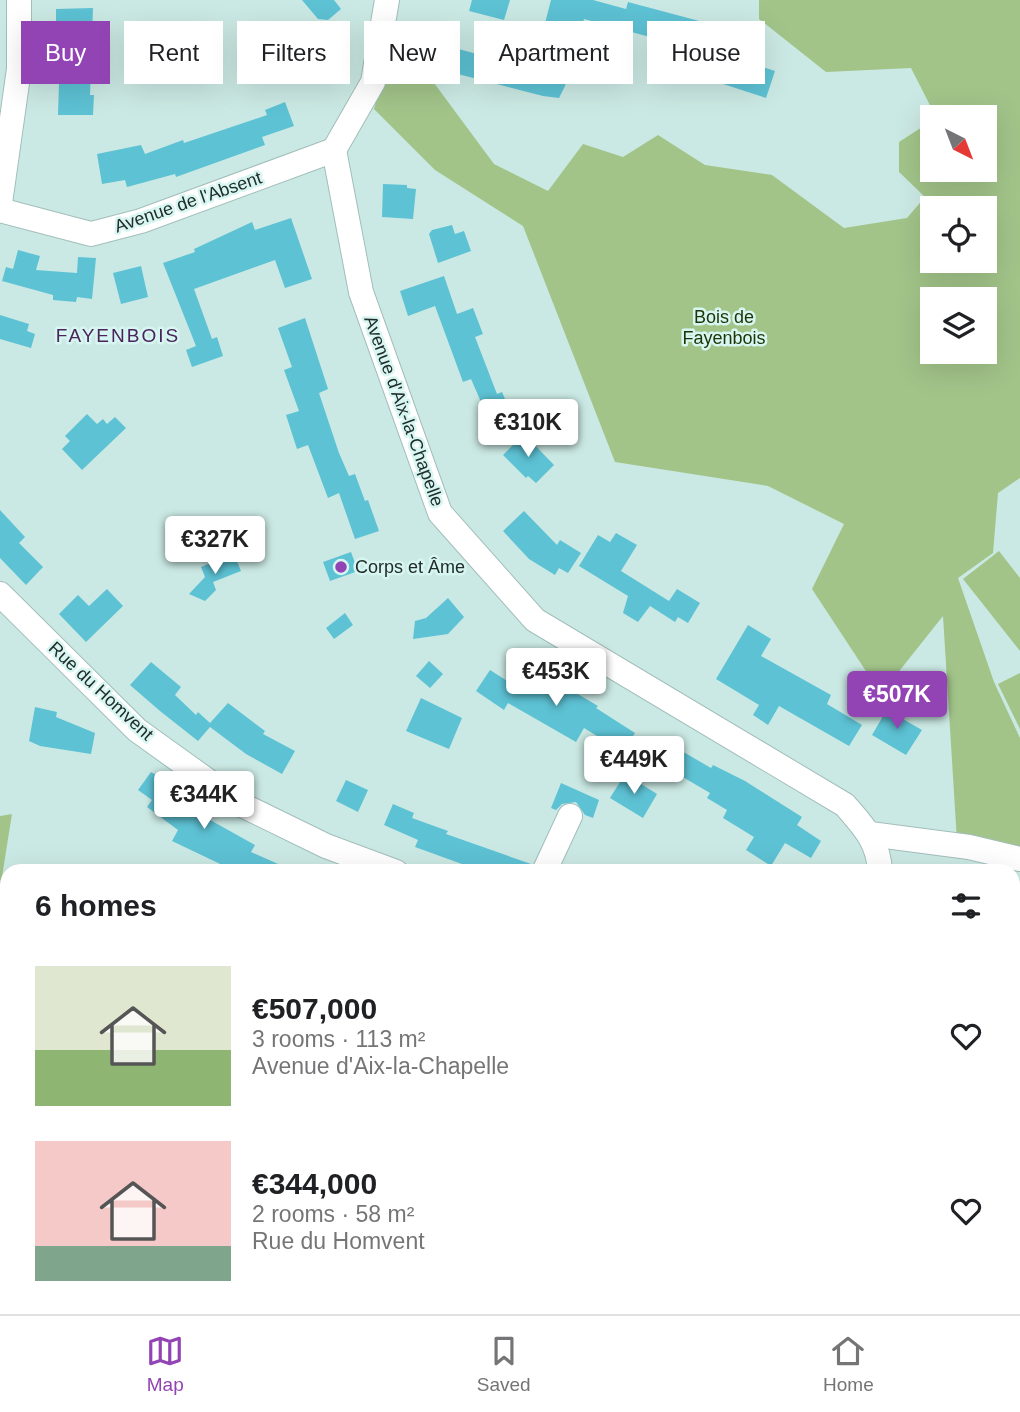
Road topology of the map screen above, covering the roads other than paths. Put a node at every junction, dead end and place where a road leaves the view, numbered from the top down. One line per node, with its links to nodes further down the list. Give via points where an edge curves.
1 (19, 0): 3 (street, via 19,69)
2 (387, 0): 4 (street, via 373,82)
3 (6, 126): 5 (street)
4 (334, 150): 6 (street, Avenue de l'Absent, via 141,221 91,234); 9 (street, Avenue d'Aix-la-Chapelle, via 361,292 440,513 535,620 845,805)
5 (0, 203)
6 (0, 210)
7 (0, 594): 11 (street, Rue du Homvent, via 137,730 240,804)
8 (570, 816): 12 (street)
9 (870, 834): 10 (street); 13 (street, Avenue d'Aix-la-Chapelle)
10 (1020, 859)
11 (374, 864)
12 (548, 864)
13 (880, 864)

